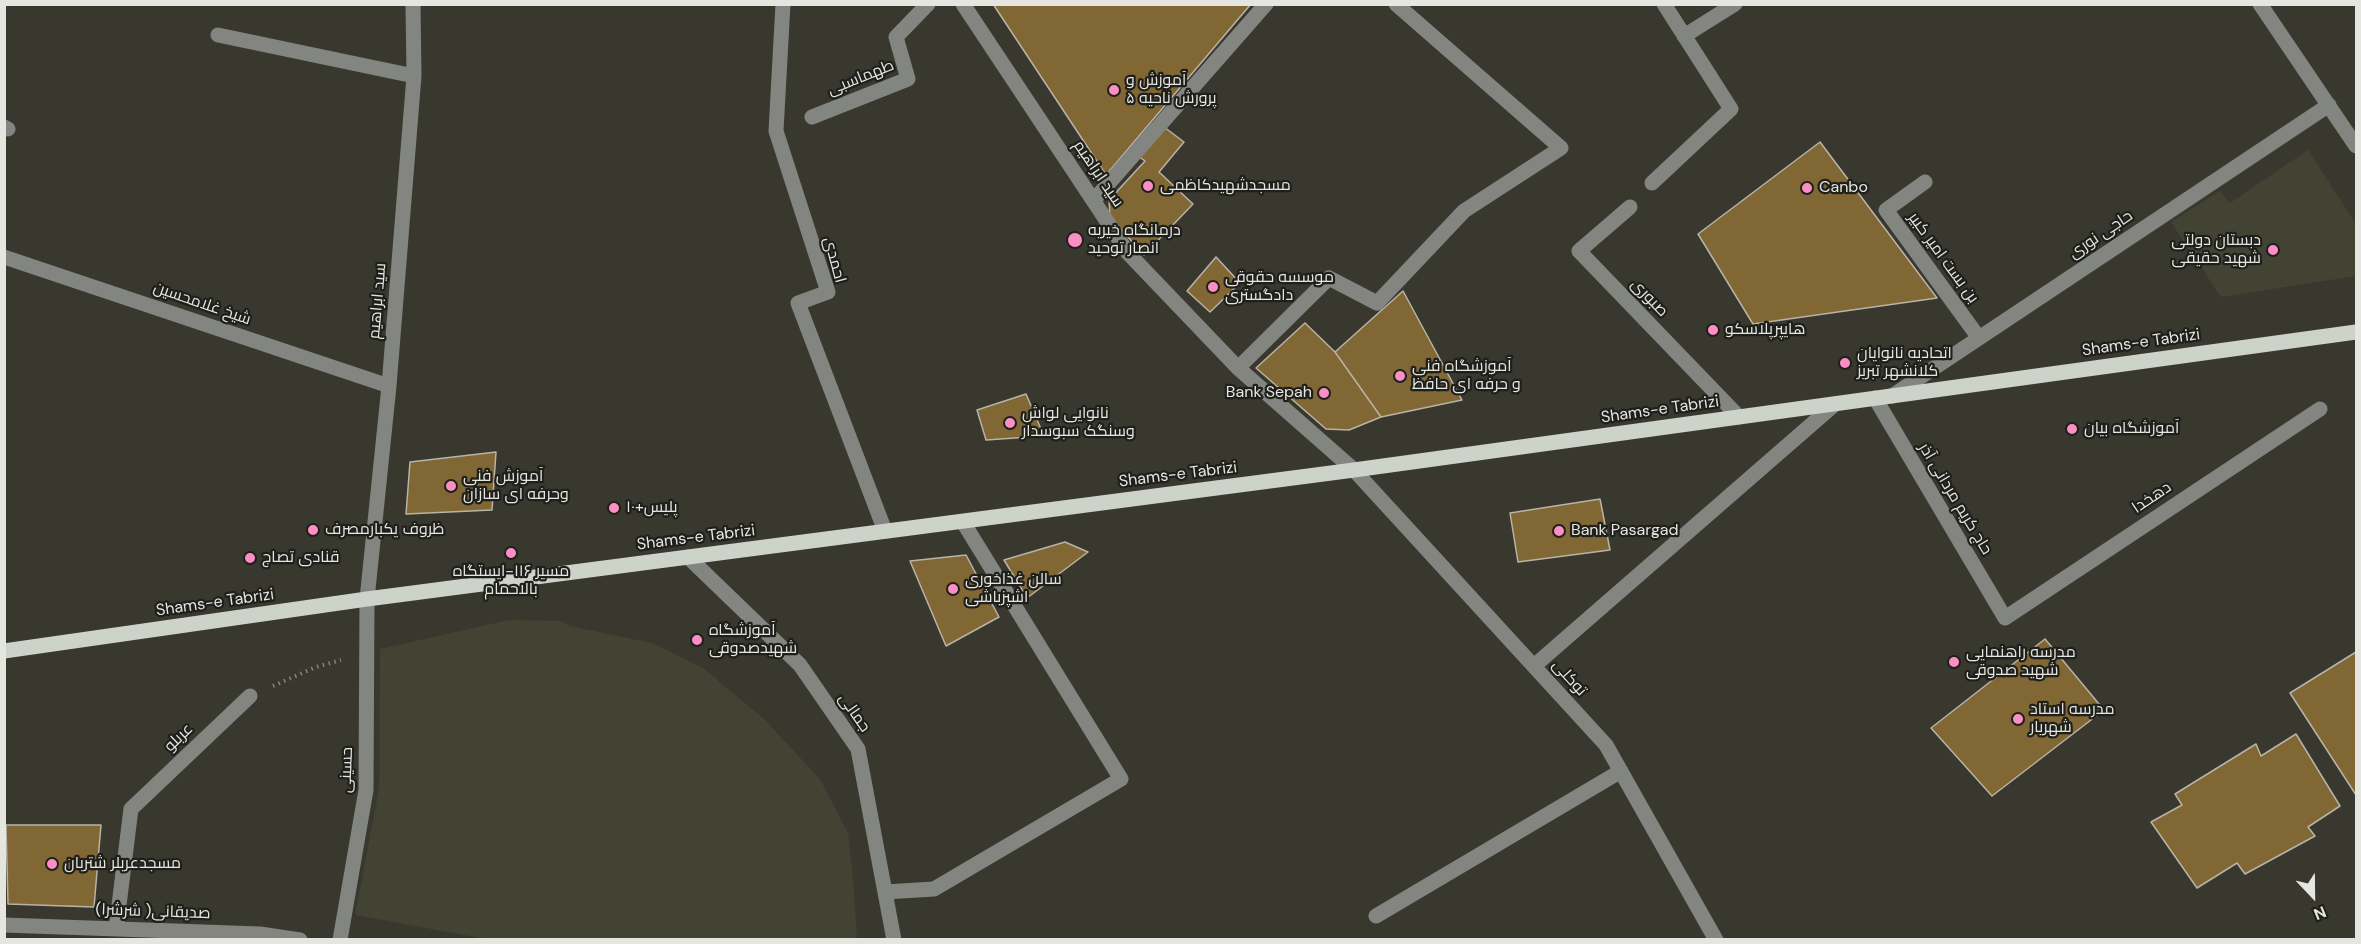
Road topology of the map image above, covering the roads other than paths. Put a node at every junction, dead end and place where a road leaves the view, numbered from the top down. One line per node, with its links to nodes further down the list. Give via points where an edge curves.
1 (413, 4): 12 (street, سید ابراهیم)
2 (783, 4): 32 (street, احمدی, via 776,131 828,292 798,303)
3 (928, 4): 14 (street, طهماسبی, via 896,37 908,79)
4 (963, 4): 18 (street, سید ابراهیم)
5 (1266, 4): 18 (street)
6 (1396, 4): 23 (street, via 1561,148 1464,211 1377,303 1329,278)
7 (1664, 4): 11 (street)
8 (1735, 4): 11 (street)
9 (2260, 4): 13 (street)
10 (218, 35): 12 (street)
11 (1684, 36): 17 (street, via 1731,109)
12 (414, 76): 24 (street, سید ابراهیم)
13 (2329, 105): 15 (street); 22 (street, حاجی نوری)
14 (812, 117)
15 (2356, 146)
16 (1925, 182): 22 (street, بن بست امیر کبیر, via 1886,210)
17 (1652, 183)
18 (1094, 200): 23 (street, سید ابراهیم, via 1128,253)
19 (1630, 207): 29 (street, صبوری, via 1579,252)
20 (4, 257): 24 (street, شیخ غلامحسین)
21 (2356, 332): 25 (main road, Shams-e Tabrizi)
22 (1979, 338): 25 (street, حاجی نوری)
23 (1238, 368): 30 (street, سید ابراهیم)
24 (388, 386): 34 (street, سید ابراهیم)
25 (1892, 396): 26 (main road, Shams-e Tabrizi)
26 (1875, 398): 27 (main road, Shams-e Tabrizi); 35 (street, حاج کریم مردانی آذر)
27 (1834, 404): 29 (main road, Shams-e Tabrizi); 37 (street)
28 (2320, 409): 35 (street, دهخدا)
29 (1739, 417): 30 (main road, Shams-e Tabrizi)
30 (1354, 470): 31 (main road, Shams-e Tabrizi); 37 (street, توکلی)
31 (963, 522): 32 (main road, Shams-e Tabrizi); 40 (street, via 1121,779 934,889)
32 (885, 531): 33 (main road, Shams-e Tabrizi)
33 (688, 557): 34 (main road, Shams-e Tabrizi); 40 (street, جمالی, via 800,665 858,749)
34 (367, 599): 36 (main road, Shams-e Tabrizi); 45 (street, حسینی, via 366,790)
35 (2005, 618)
36 (4, 651)
37 (1534, 666): 39 (street, توکلی, via 1606,745)
38 (250, 696): 43 (street, عربلو, via 130,810)
39 (1621, 771): 41 (street); 47 (street, توکلی)
40 (885, 892): 46 (street, جمالی)
41 (1376, 916)
42 (4, 925): 43 (street, (شرشرا )صدیقانی)
43 (116, 929): 44 (street, (شرشرا )صدیقانی, via 260,934)
44 (294, 939)
45 (340, 939)
46 (894, 939)
47 (1716, 939)

